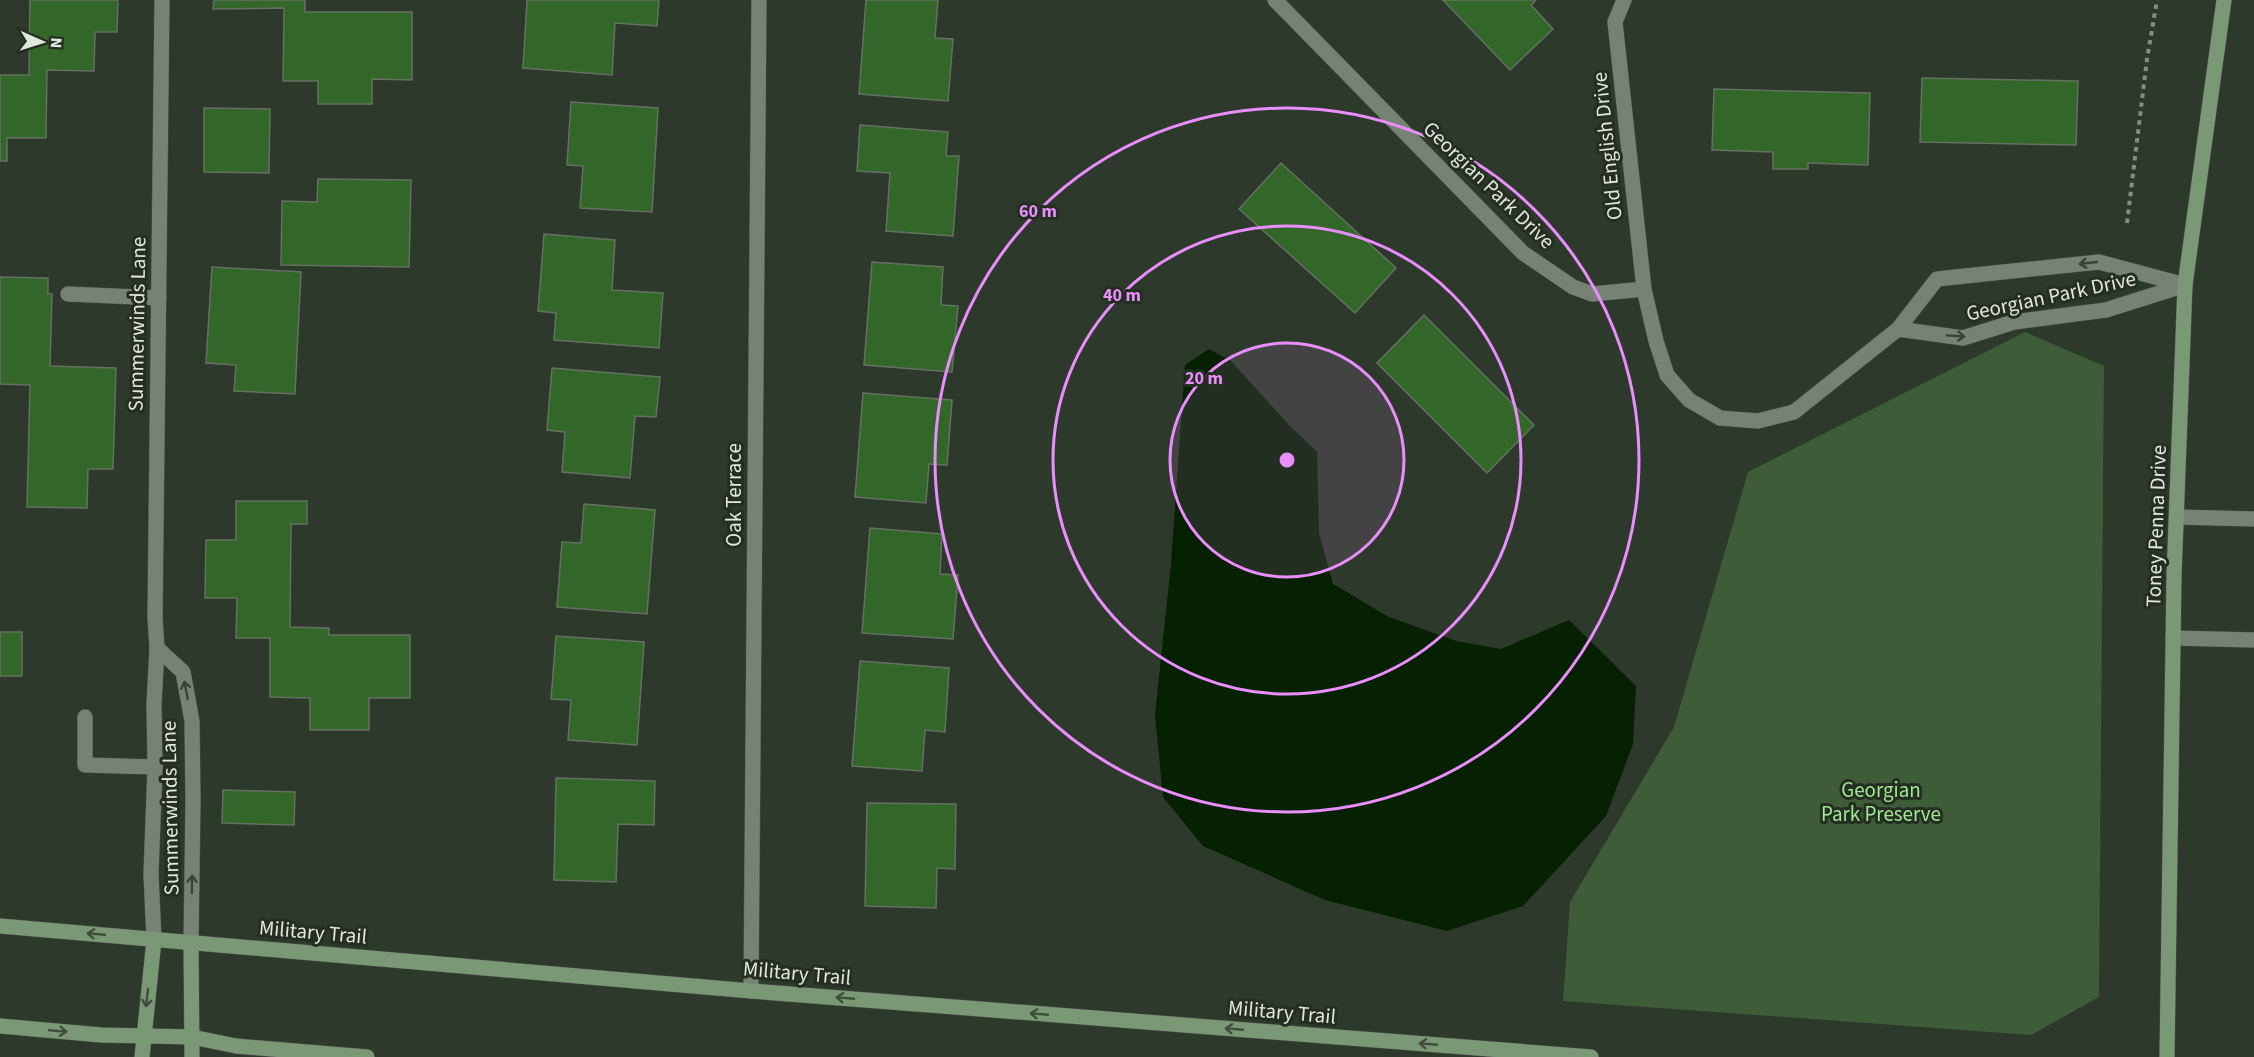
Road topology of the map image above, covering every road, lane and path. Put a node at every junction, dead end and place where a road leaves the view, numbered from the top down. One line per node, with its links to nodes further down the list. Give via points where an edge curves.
1 (162, 0): 11 (street, Summerwinds Lane)
2 (759, 0): 23 (street, Oak Terrace)
3 (1275, 0): 9 (street, Georgian Park Drive, via 1523,254 1573,287 1592,294)
4 (1624, 0): 9 (street, Old English Drive, via 1615,22)
5 (2157, 0): 7 (path)
6 (2224, 0): 8 (main road, Toney Penna Drive)
7 (2127, 223)
8 (2185, 285): 12 (street, Georgian Park Drive, one-way to 8, via 1963,338 2014,322 2106,310); 12 (street, Georgian Park Drive, one-way to 12, via 2099,262 1937,279); 13 (main road, Toney Penna Drive)
9 (1644, 289): 12 (street, Georgian Park Drive, via 1667,375 1689,400 1720,418 1758,421 1794,412)
10 (68, 294): 11 (street)
11 (159, 298): 17 (street, Summerwinds Lane)
12 (1898, 328)
13 (2177, 518): 14 (street); 15 (main road, Toney Penna Drive)
14 (2254, 519)
15 (2173, 639): 16 (street); 31 (main road, Toney Penna Drive)
16 (2254, 640)
17 (157, 648): 19 (street, Summerwinds Lane); 22 (street, Summerwinds Lane, one-way to 17, via 192,721 183,672)
18 (85, 717): 19 (street, via 85,765)
19 (155, 766): 21 (street, Summerwinds Lane, via 151,874)
20 (0, 926): 21 (main road, Military Trail, one-way to 20)
21 (154, 940): 22 (main road, Military Trail); 25 (main road, one-way to 25)
22 (190, 943): 23 (main road, Military Trail); 26 (main road)
23 (751, 991): 30 (main road, Military Trail, one-way to 23)
24 (0, 1026): 25 (main road, one-way to 25)
25 (143, 1036): 26 (main road); 27 (main road)
26 (192, 1037): 28 (main road); 29 (main road, via 236,1046)
27 (142, 1057)
28 (192, 1057)
29 (367, 1057)
30 (1591, 1057)
31 (2167, 1057)

